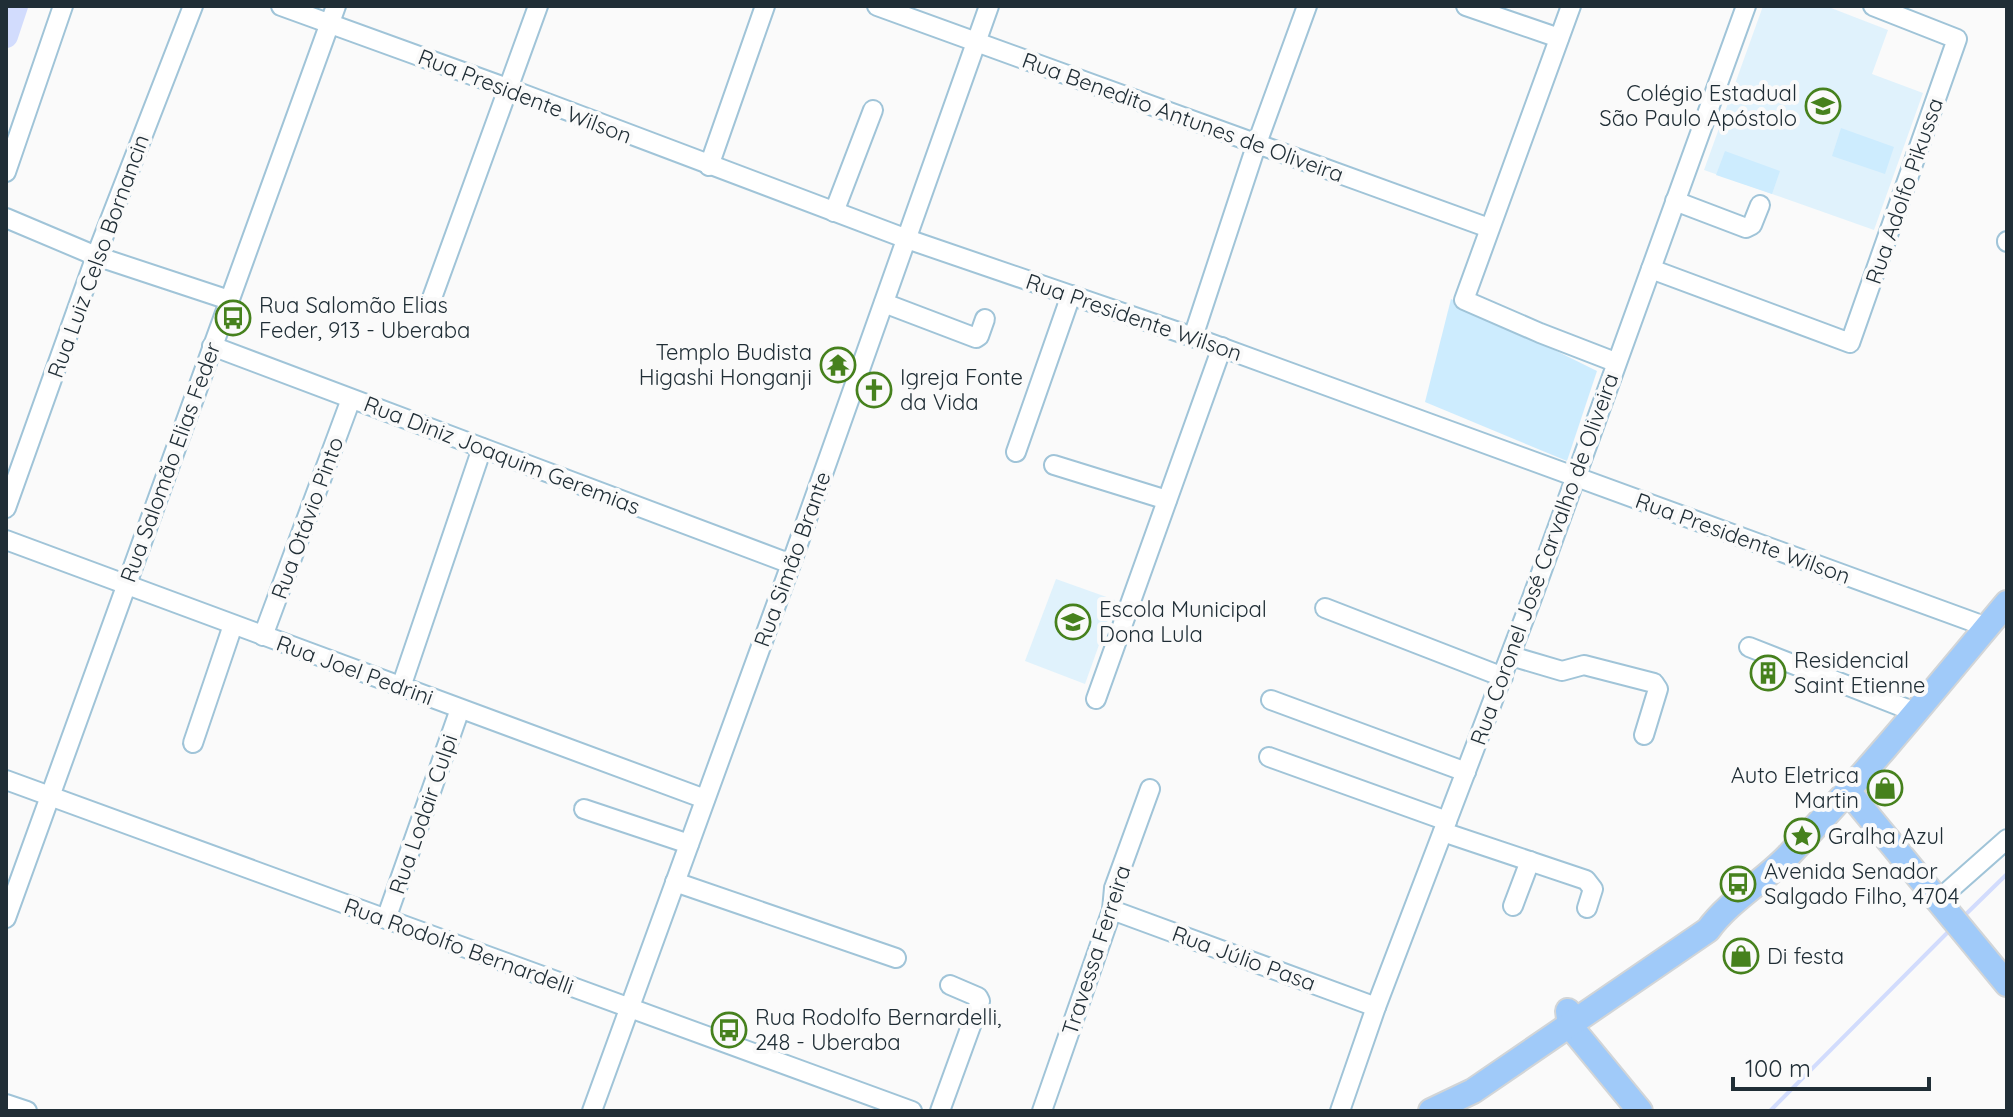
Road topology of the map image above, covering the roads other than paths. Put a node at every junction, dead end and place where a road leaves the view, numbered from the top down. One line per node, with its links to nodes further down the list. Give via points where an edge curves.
1 (63, 6): 21 (street)
2 (193, 6): 28 (street, Rua Luiz Celso Bornancin)
3 (281, 6): 14 (street, Rua Presidente Wilson)
4 (538, 6): 17 (street)
5 (765, 6): 20 (street)
6 (877, 6): 16 (street, Rua Benedito Antunes de Oliveira)
7 (989, 6): 16 (street, Rua Simão Brante)
8 (1307, 6): 19 (street)
9 (1466, 6): 15 (street)
10 (1571, 6): 15 (street)
11 (1746, 6): 22 (street, Rua Coronel José Carvalho de Oliveira)
12 (1873, 6): 13 (street)
13 (1907, 12): 29 (street, Rua Adolfo Pikussa, via 1957,39 1850,343)
14 (333, 15): 17 (street, Rua Presidente Wilson); 32 (street, Rua Salomão Elias Feder)
15 (1559, 38): 26 (street)
16 (976, 41): 19 (street, Rua Benedito Antunes de Oliveira); 27 (street, Rua Simão Brante)
17 (510, 89): 20 (street, Rua Presidente Wilson); 31 (street)
18 (873, 110): 24 (street)
19 (1256, 146): 26 (street, Rua Benedito Antunes de Oliveira); 35 (street)
20 (709, 166): 24 (street, Rua Presidente Wilson)
21 (6, 172)
22 (1675, 201): 23 (street, via 1746,228); 29 (street, Rua Coronel José Carvalho de Oliveira)
23 (1760, 205)
24 (834, 212): 27 (street, Rua Presidente Wilson)
25 (6, 218): 28 (street)
26 (1489, 228): 38 (street, via 1464,300)
27 (907, 239): 30 (street, Rua Presidente Wilson); 33 (street, Rua Simão Brante)
28 (96, 256): 32 (street); 45 (street, Rua Luiz Celso Bornancin)
29 (1651, 269): 38 (street, Rua Coronel José Carvalho de Oliveira)
30 (1071, 295): 35 (street, Rua Presidente Wilson); 41 (street)
31 (432, 298)
32 (229, 300): 36 (street, Rua Salomão Elias Feder)
33 (884, 303): 34 (street, via 976,338); 47 (street, Rua Simão Brante)
34 (985, 319)
35 (1193, 337): 37 (street, Rua Presidente Wilson)
36 (212, 346): 39 (street, Rua Diniz Joaquim Geremias); 48 (street, Rua Salomão Elias Feder)
37 (1222, 347): 43 (street, Rua Presidente Wilson); 44 (street)
38 (1615, 362): 43 (street, Rua Coronel José Carvalho de Oliveira)
39 (351, 399): 40 (street, Rua Diniz Joaquim Geremias); 53 (street, Rua Otávio Pinto)
40 (482, 448): 47 (street, Rua Diniz Joaquim Geremias); 57 (street)
41 (1016, 452)
42 (1054, 465): 44 (street)
43 (1574, 477): 52 (street, Rua Presidente Wilson); 55 (street, Rua Coronel José Carvalho de Oliveira)
44 (1167, 500): 58 (street)
45 (6, 508)
46 (6, 540): 48 (street, Rua Joel Pedrini)
47 (791, 564): 70 (street, Rua Simão Brante)
48 (125, 586): 51 (street, Rua Joel Pedrini); 69 (street, Rua Salomão Elias Feder)
49 (2007, 603): 52 (main road)
50 (1325, 608): 56 (street)
51 (233, 625): 53 (street, Rua Joel Pedrini); 63 (street)
52 (1987, 627): 61 (main road)
53 (263, 636): 57 (street, Rua Joel Pedrini)
54 (1749, 647): 61 (street)
55 (1511, 656): 56 (street, Rua Coronel José Carvalho de Oliveira); 62 (street, via 1562,671 1584,665 1654,683 1658,689)
56 (1503, 677): 65 (street, Rua Coronel José Carvalho de Oliveira)
57 (401, 687): 60 (street, Rua Joel Pedrini)
58 (1096, 699)
59 (1271, 700): 65 (street)
60 (460, 709): 70 (street, Rua Joel Pedrini); 82 (street, Rua Lodair Culpi)
61 (1915, 712): 68 (main road)
62 (1644, 735)
63 (193, 743)
64 (1269, 757): 72 (street)
65 (1466, 772): 72 (street, Rua Coronel José Carvalho de Oliveira)
66 (6, 780): 69 (street, Rua Rodolfo Bernardelli)
67 (1150, 789): 79 (street, Travessa Ferreira, via 1114,888)
68 (1847, 790): 80 (main road); 88 (main road, via 1708,930)
69 (48, 796): 81 (street, Rua Salomão Elias Feder); 82 (street, Rua Rodolfo Bernardelli)
70 (705, 799): 74 (street, Rua Simão Brante)
71 (584, 809): 74 (street)
72 (1445, 827): 75 (street); 86 (street, Rua Coronel José Carvalho de Oliveira)
73 (2007, 839): 80 (street)
74 (689, 844): 76 (street, Rua Simão Brante)
75 (1530, 861): 77 (street); 78 (street, via 1591,883)
76 (675, 882): 83 (street); 87 (street, Rua Simão Brante)
77 (1513, 906)
78 (1587, 908)
79 (1112, 910): 86 (street, Rua Júlio Pasa); 94 (street, Travessa Ferreira)
80 (1951, 915): 84 (main road)
81 (6, 918)
82 (386, 919): 87 (street, Rua Rodolfo Bernardelli)
83 (896, 958)
84 (2007, 984)
85 (950, 985): 93 (street, via 980,1001)
86 (1376, 1007): 95 (street, Rua Coronel José Carvalho de Oliveira)
87 (629, 1008): 91 (street, Rua Simão Brante); 92 (street, Rua Rodolfo Bernardelli)
88 (1569, 1018): 96 (main road, via 1473,1091); 97 (main road)
89 (6, 1104): 90 (street)
90 (27, 1111)
91 (592, 1111)
92 (912, 1111)
93 (940, 1111)
94 (1042, 1111)
95 (1340, 1111)
96 (1430, 1111)
97 (1640, 1111)

